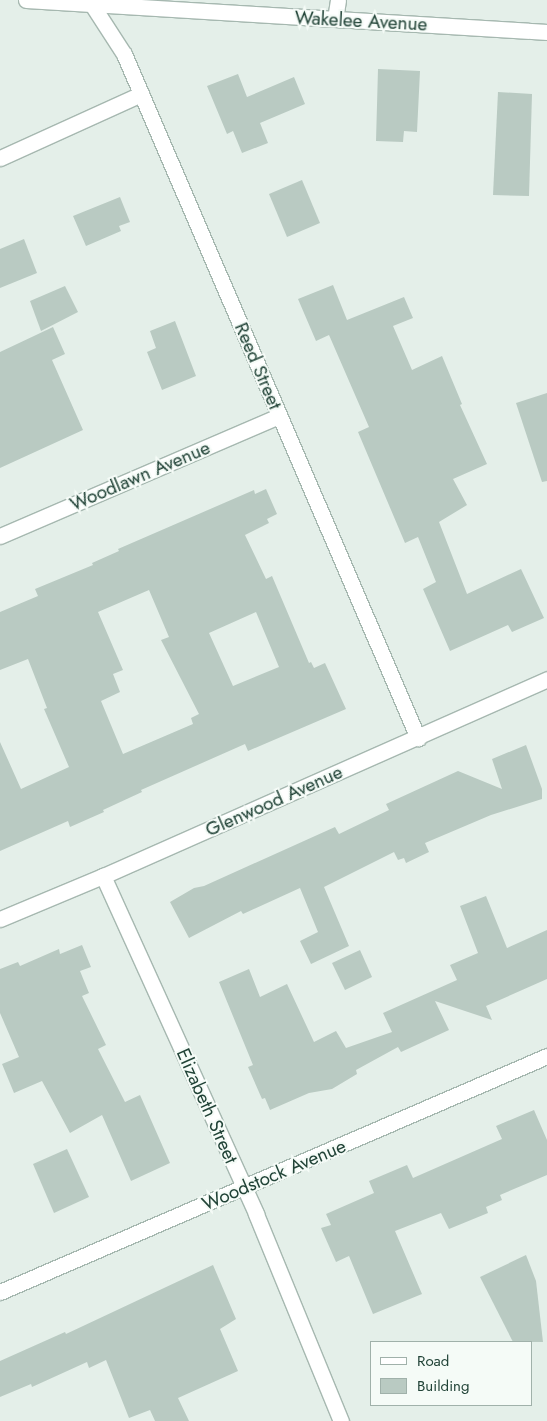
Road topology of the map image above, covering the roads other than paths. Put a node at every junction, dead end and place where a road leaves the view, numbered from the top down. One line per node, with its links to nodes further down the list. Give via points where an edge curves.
1 (26, 0): 3 (street, Wakelee Avenue)
2 (338, 0): 4 (street)
3 (89, 2): 4 (street, Wakelee Avenue); 6 (street, Reed Street, via 124,54)
4 (335, 19): 5 (street, Wakelee Avenue)
5 (547, 32)
6 (141, 94): 7 (street); 8 (street, Reed Street)
7 (0, 158)
8 (279, 416): 9 (street, Woodlawn Avenue); 11 (street, Reed Street)
9 (0, 536)
10 (547, 680): 11 (street, Glenwood Avenue)
11 (418, 738): 12 (street, Glenwood Avenue)
12 (103, 876): 13 (street, Glenwood Avenue); 15 (street, Elizabeth Street)
13 (0, 919)
14 (547, 1056): 15 (street, Woodstock Avenue)
15 (243, 1188): 16 (street, Woodstock Avenue); 17 (street, Elizabeth Street)
16 (0, 1292)
17 (341, 1421)

